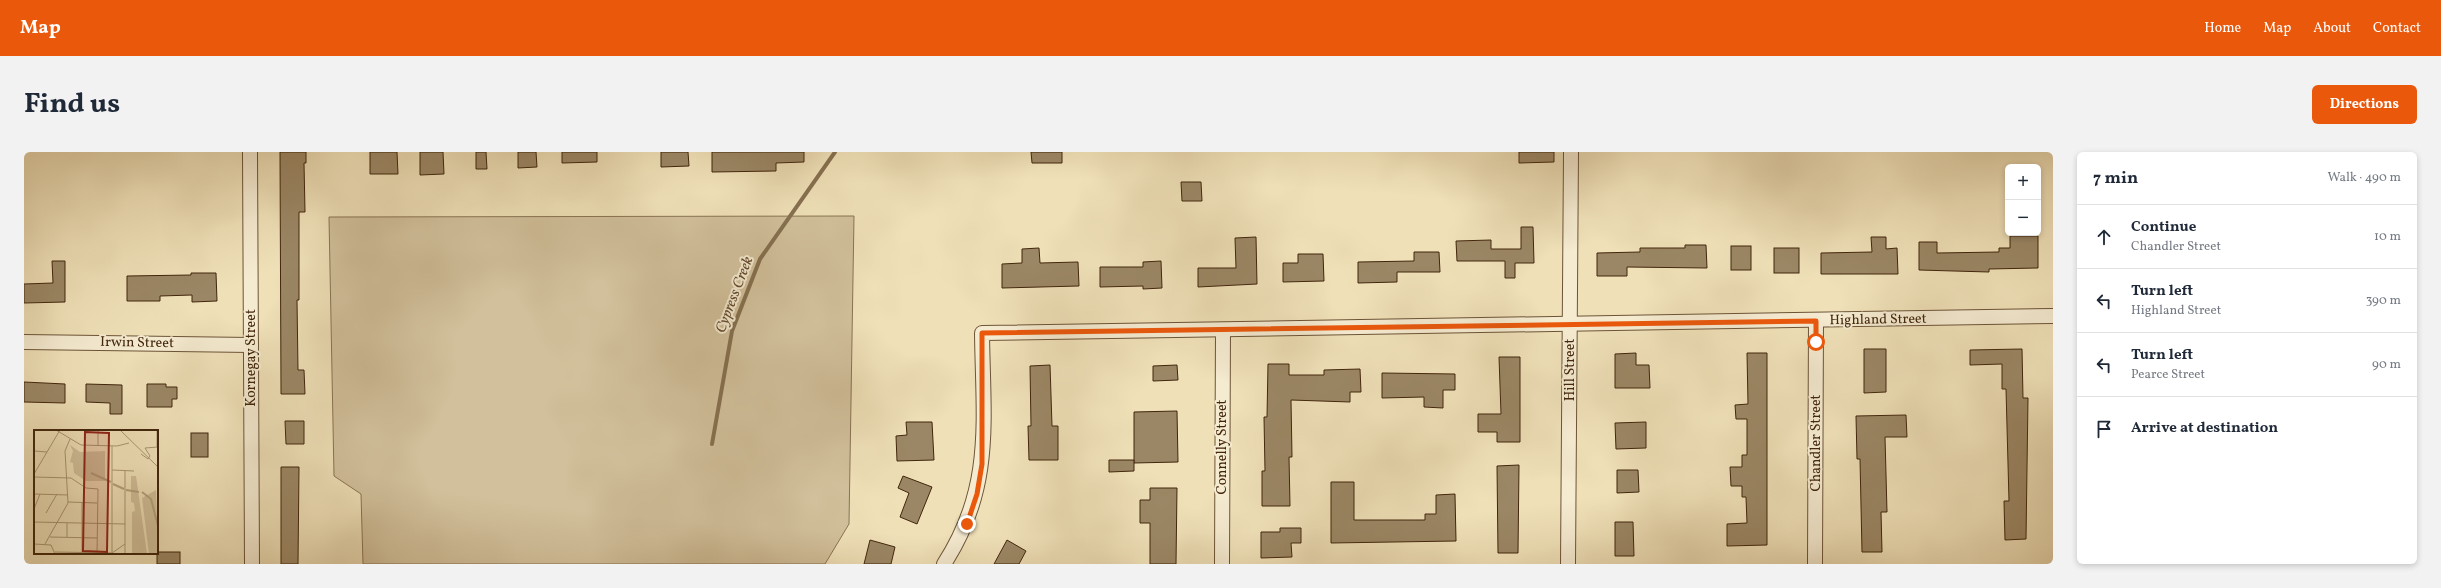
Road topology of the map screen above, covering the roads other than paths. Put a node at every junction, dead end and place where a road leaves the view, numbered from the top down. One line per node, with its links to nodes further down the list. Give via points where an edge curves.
1 (250, 152): 8 (street, Kornegay Street)
2 (1571, 152): 5 (street, Hill Street)
3 (2053, 316): 4 (street, Highland Street)
4 (1816, 321): 5 (street, Highland Street); 13 (street, Chandler Street)
5 (1570, 324): 6 (street, Highland Street); 12 (street, Hill Street)
6 (1223, 330): 10 (street, Highland Street, via 982,333 982,464 977,494 967,524); 11 (street, Connelly Street)
7 (24, 342): 8 (street, Irwin Street)
8 (251, 345): 9 (street, Kornegay Street)
9 (252, 564)
10 (944, 564)
11 (1222, 564)
12 (1568, 564)
13 (1815, 564)

